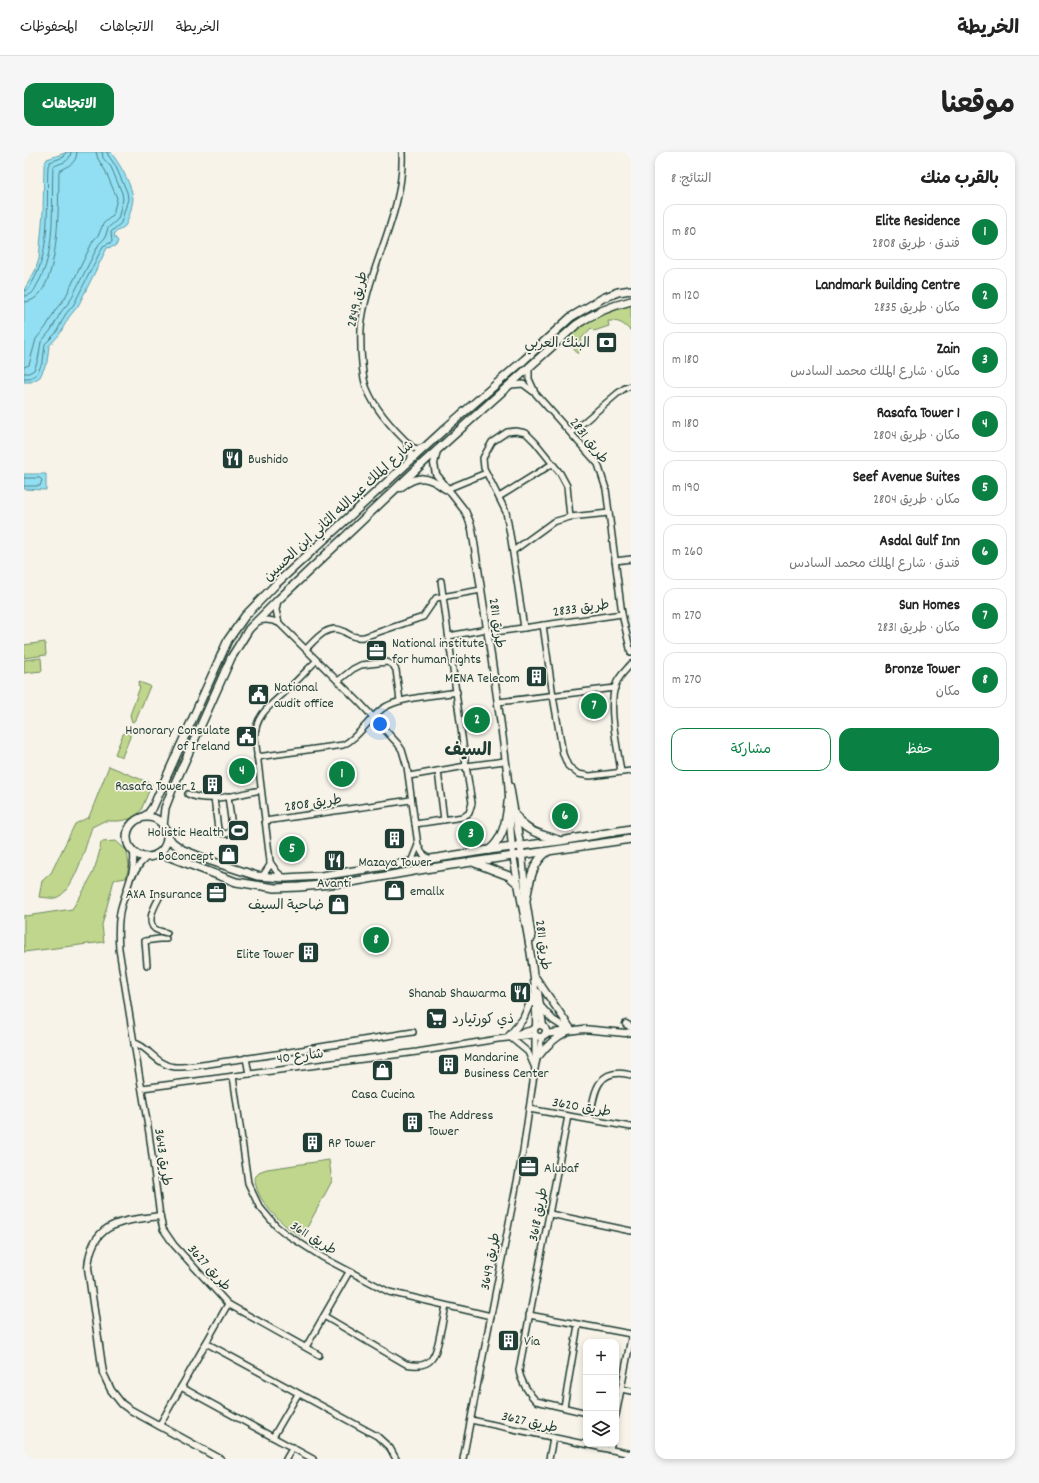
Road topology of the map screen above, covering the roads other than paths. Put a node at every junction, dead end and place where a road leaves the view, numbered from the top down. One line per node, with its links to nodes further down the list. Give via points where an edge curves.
1 (402, 152): 9 (street, طريق 2849, via 403,166 395,210 371,280 361,321 361,336 362,363 367,389 378,408)
2 (631, 290): 10 (main road, شارع الملك عبدالله الثاني ابن الحسين, via 603,298 571,317)
3 (631, 301): 4 (main road, شارع الملك عبدالله الثاني ابن الحسين, via 614,305 586,318)
4 (529, 367): 5 (main road, شارع الملك عبدالله الثاني ابن الحسين); 7 (street, طريق 2831, via 529,379)
5 (507, 386): 7 (street, طريق 2831, via 523,384); 11 (main road, شارع الملك عبدالله الثاني ابن الحسين)
6 (631, 386): 8 (street, via 618,393)
7 (535, 393): 8 (street, طريق 2831)
8 (571, 433): 18 (street, طريق 2831, via 598,464 606,488)
9 (405, 441): 10 (street, via 414,448); 12 (street, طريق 2849, via 411,453)
10 (424, 447): 12 (main road, شارع الملك عبدالله الثاني ابن الحسين)
11 (437, 450): 15 (street, طريق 2811, via 434,464 436,474); 17 (main road, شارع الملك عبدالله الثاني ابن الحسين)
12 (411, 461): 61 (main road, شارع الملك عبدالله الثاني ابن الحسين, via 276,584 237,626 219,659 153,807)
13 (552, 464): 14 (street, via 526,433 516,430 506,432 492,442 483,458); 16 (street); 19 (street, via 566,486)
14 (486, 473): 15 (street); 16 (street)
15 (449, 491): 17 (street, طريق 2811, via 430,479 423,478 406,484); 26 (street, طريق 2811, via 469,520)
16 (499, 497): 20 (street, via 506,512)
17 (384, 500): 28 (main road, شارع الملك عبدالله الثاني ابن الحسين)
18 (609, 513): 19 (street); 24 (street, طريق 2831)
19 (570, 517): 21 (street, via 553,522)
20 (512, 540): 21 (street); 22 (street)
21 (527, 541): 22 (street)
22 (513, 551): 32 (street)
23 (631, 559): 24 (street)
24 (615, 561): 29 (street, طريق 2831)
25 (441, 581): 27 (street)
26 (481, 590): 27 (street); 34 (street, طريق 2811)
27 (443, 596): 35 (street); 36 (street, via 436,598 423,617 416,620 356,638 336,629 330,630)
28 (279, 599): 30 (street, via 276,610); 33 (main road, شارع الملك عبدالله الثاني ابن الحسين)
29 (622, 614): 31 (street, طريق 2833); 37 (street, طريق 2831)
30 (279, 623): 33 (street, via 260,620); 36 (street)
31 (543, 625): 32 (street, طريق 2833); 43 (street, طريق 2833)
32 (524, 628): 34 (street, طريق 2833)
33 (249, 629): 66 (main road, شارع الملك عبدالله الثاني ابن الحسين, via 231,658 172,790 165,808)
34 (487, 631): 35 (street, طريق 2833); 45 (street, طريق 2811)
35 (449, 636): 42 (street)
36 (306, 650): 38 (street)
37 (631, 653)
38 (316, 661): 40 (street); 47 (street, via 265,710 258,720 255,733)
39 (631, 664): 41 (street, via 620,676)
40 (338, 681): 44 (street, via 358,666 390,663 396,670); 46 (street)
41 (615, 688): 43 (street); 52 (street, via 612,714)
42 (457, 692): 44 (street); 49 (street)
43 (553, 696): 45 (street); 52 (street, طريق 2833, via 563,754 568,766 584,776)
44 (400, 701): 46 (street, via 382,709)
45 (498, 702): 48 (street, طريق 2811)
46 (372, 718): 47 (street, via 343,745); 54 (street, via 402,750)
47 (257, 757): 55 (street)
48 (505, 761): 49 (street); 53 (street, طريق 2811)
49 (466, 766): 50 (street); 63 (street, via 472,803 469,813 463,817)
50 (438, 770): 54 (street); 63 (street)
51 (631, 771): 52 (street, طريق 2833)
52 (621, 772)
53 (507, 773): 60 (street, طريق 2811); 62 (street, طريق 2811)
54 (409, 776): 59 (street)
55 (261, 790): 57 (street); 64 (street)
56 (188, 794): 58 (street)
57 (228, 796): 58 (street); 58 (street, via 232,827 227,834 218,829)
58 (214, 798)
59 (411, 800): 64 (street, طريق 2808); 65 (street)
60 (508, 802): 72 (street, طريق 2811); 74 (main road, via 508,813 503,829)
61 (141, 818): 66 (main road, via 151,818 160,822); 73 (main road, via 133,823 128,833 128,844)
62 (517, 818): 69 (main road, via 526,829); 71 (street, طريق 2811)
63 (444, 820): 65 (street)
64 (265, 821): 81 (street)
65 (415, 824): 70 (street)
66 (164, 829): 76 (main road, via 165,845); 84 (main road, via 172,842 183,850)
67 (631, 829): 69 (main road)
68 (631, 839): 75 (main road)
69 (560, 841): 71 (main road)
70 (418, 845): 80 (street); 82 (street)
71 (520, 845): 72 (main road); 77 (street, طريق 2811)
72 (512, 846): 74 (main road); 79 (street, طريق 2811)
73 (133, 850): 78 (main road, via 140,856); 87 (street, via 133,867)
74 (489, 850): 80 (main road)
75 (548, 852): 77 (main road); 89 (main road, via 537,862)
76 (157, 854): 78 (main road); 83 (main road, via 236,882 275,888 350,882)
77 (522, 855): 79 (main road); 89 (street, طريق 2811)
78 (147, 857): 87 (street, via 137,868)
79 (514, 857): 83 (main road); 86 (street, طريق 2811)
80 (429, 859): 82 (main road)
81 (270, 861): 84 (street); 85 (street, via 277,872)
82 (411, 862): 85 (main road, via 321,876)
83 (473, 863): 86 (main road, via 509,876)
84 (262, 877): 85 (main road)
85 (285, 878)
86 (517, 883): 94 (street, طريق 2811, via 530,950)
87 (126, 888): 102 (street, via 118,936)
88 (160, 896): 90 (street, via 152,915 152,922 156,930)
89 (526, 900): 93 (street, طريق 2811)
90 (167, 933)
91 (166, 939): 92 (street, via 145,942)
92 (147, 965)
93 (536, 978): 95 (street, طريق 2811); 96 (street)
94 (534, 993): 99 (street, طريق 2811); 101 (street, via 523,1019)
95 (540, 1006): 96 (street, via 553,1020); 97 (street, طريق 2811)
96 (570, 1030): 97 (street); 100 (street); 103 (street, via 546,1047)
97 (544, 1031): 99 (street); 99 (street, via 539,1025); 103 (street, طريق 3649)
98 (413, 1032): 104 (street, شارع 40)
99 (535, 1032): 101 (street, شارع 40); 105 (street, طريق 3649)
100 (629, 1034)
101 (509, 1037): 105 (street, via 528,1052); 106 (street, شارع 40)
102 (134, 1043): 104 (street, شارع 40, via 163,1064 176,1067); 109 (street)
103 (539, 1056): 105 (street, طريق 3649)
104 (246, 1058): 106 (street)
105 (535, 1068): 110 (street, طريق 3649)
106 (249, 1074): 108 (street, شارع 40)
107 (631, 1075): 112 (street, via 614,1074 598,1085)
108 (233, 1076): 109 (street, شارع 40); 118 (street, طريق 3611, via 248,1183 259,1206 286,1234)
109 (142, 1088): 115 (street, طريق 3643)
110 (529, 1109): 111 (street, طريق 3620); 123 (street, طريق 3649)
111 (568, 1116): 112 (street, طريق 3620); 114 (street, طريق 3618)
112 (590, 1119): 113 (street, طريق 3620)
113 (631, 1127)
114 (550, 1214): 117 (street); 121 (street, طريق 3618)
115 (160, 1216): 116 (street, طريق 3643); 138 (street, via 122,1221 104,1231 92,1248 88,1268 101,1364 106,1382 122,1404)
116 (163, 1229): 119 (street, طريق 3627, via 174,1245)
117 (631, 1231)
118 (349, 1272): 120 (street, طريق 3611, via 389,1292); 122 (street)
119 (228, 1304): 127 (street, طريق 3627); 128 (street)
120 (446, 1306): 122 (street, via 437,1351 428,1363 414,1366 406,1364); 123 (street, طريق 3611)
121 (530, 1315): 124 (street); 134 (street, طريق 3618, via 519,1370 520,1377 536,1401)
122 (324, 1316): 128 (street)
123 (491, 1316): 137 (street, طريق 3649)
124 (578, 1325): 125 (street); 134 (street)
125 (631, 1334)
126 (631, 1338): 131 (street)
127 (206, 1343): 130 (street, طريق 3627); 133 (street)
128 (306, 1347): 129 (street)
129 (319, 1354)
130 (181, 1386): 138 (street, طريق 3627); 139 (street)
131 (621, 1389): 132 (street); 135 (street)
132 (631, 1391)
133 (298, 1394): 139 (street); 148 (street, via 380,1438)
134 (564, 1407): 136 (street, طريق 3618)
135 (617, 1411)
136 (583, 1412)
137 (471, 1420): 140 (street, طريق 3627); 149 (street, طريق 3649)
138 (160, 1426): 145 (street)
139 (273, 1437): 141 (street)
140 (553, 1438): 143 (street, طريق 3627); 150 (street)
141 (293, 1447): 146 (street); 147 (street)
142 (610, 1447): 143 (street)
143 (610, 1450): 144 (street, طريق 3627)
144 (631, 1454)
145 (220, 1459)
146 (286, 1459)
147 (313, 1459)
148 (396, 1459)
149 (463, 1459)
150 (549, 1459)

